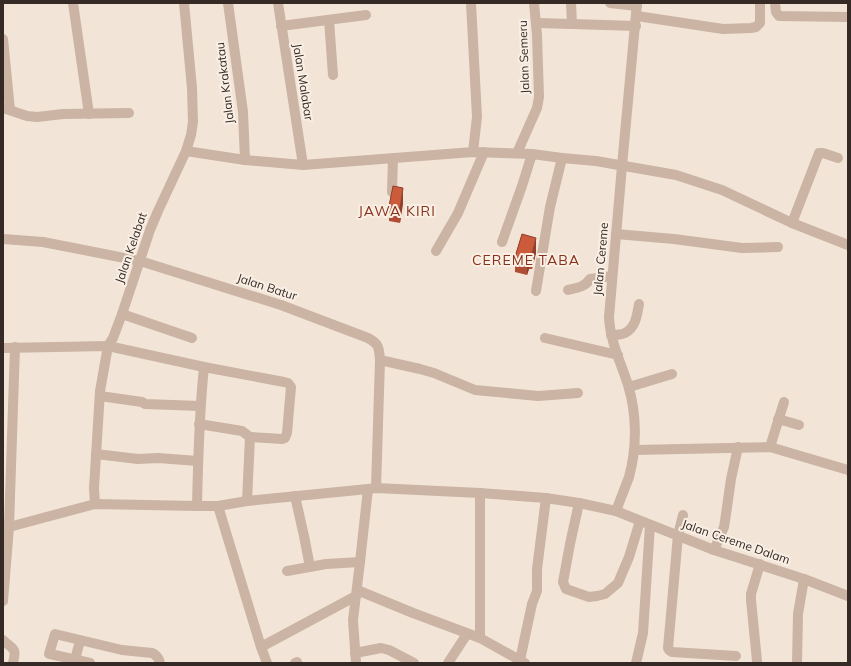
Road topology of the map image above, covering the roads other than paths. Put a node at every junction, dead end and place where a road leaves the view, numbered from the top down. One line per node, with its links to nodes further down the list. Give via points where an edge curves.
1 (73, 3): 23 (street)
2 (184, 3): 24 (street, Jalan Kelabat, via 193,122)
3 (228, 3): 32 (street, Jalan Krakatau, via 243,112)
4 (278, 3): 18 (street, Jalan Malabar)
5 (471, 3): 25 (street, via 477,117)
6 (534, 3): 16 (street, Jalan Semeru)
7 (571, 3): 17 (street)
8 (610, 3): 11 (street)
9 (760, 3): 15 (street, via 760,23 751,28)
10 (775, 3): 13 (street, via 779,16)
11 (637, 4): 15 (street, Jalan Cereme)
12 (366, 16): 14 (street)
13 (848, 17)
14 (329, 20): 18 (street); 20 (street)
15 (636, 21): 17 (street); 34 (street, Jalan Cereme)
16 (536, 23): 17 (street); 27 (street, Jalan Semeru, via 539,97)
17 (572, 24)
18 (281, 26): 33 (street, Jalan Malabar)
19 (3, 39): 21 (street)
20 (334, 75)
21 (7, 109): 23 (street, via 37,117)
22 (129, 113): 23 (street)
23 (89, 114)
24 (186, 151): 32 (street); 43 (street, Jalan Kelabat, via 158,211)
25 (473, 152): 26 (street); 29 (street)
26 (484, 152): 27 (street); 42 (street, via 461,208)
27 (517, 153): 28 (street)
28 (532, 154): 30 (street); 39 (street)
29 (393, 158): 33 (street); 35 (street)
30 (562, 158): 34 (street); 46 (street, via 550,207)
31 (838, 158): 36 (street, via 819,153)
32 (245, 160): 33 (street)
33 (303, 165)
34 (622, 166): 36 (street, via 676,176 722,190); 37 (street, Jalan Cereme)
35 (392, 192)
36 (792, 223): 40 (street)
37 (616, 234): 41 (street, via 742,248); 44 (street, Jalan Cereme)
38 (3, 239): 43 (street, Jalan Batur, via 43,242)
39 (502, 242)
40 (848, 245)
41 (778, 247)
42 (436, 251)
43 (140, 261): 48 (street, Jalan Kelabat); 56 (street, Jalan Batur, via 281,305 368,338 379,348)
44 (612, 276): 45 (street, via 590,279 580,288); 49 (street, Jalan Cereme, via 609,317)
45 (568, 290)
46 (536, 291)
47 (640, 304): 49 (street, via 631,328 624,334)
48 (122, 314): 50 (street); 52 (street, Jalan Kelabat)
49 (611, 335): 55 (street, Jalan Cereme)
50 (192, 338)
51 (545, 338): 55 (street)
52 (108, 346): 53 (street); 57 (street); 61 (street, Jalan Kelabat)
53 (15, 347): 54 (street); 86 (street)
54 (3, 348)
55 (618, 355): 59 (street, Jalan Cereme)
56 (380, 360): 60 (street, via 434,373 475,390 538,396); 74 (street, Jalan Batur)
57 (204, 367): 63 (street); 67 (street, via 290,385 285,438)
58 (672, 374): 59 (street)
59 (628, 387): 70 (street, Jalan Cereme, via 632,401)
60 (578, 393)
61 (100, 396): 63 (street, via 145,404); 71 (street, Jalan Kelabat)
62 (784, 402): 64 (street)
63 (200, 406): 65 (street)
64 (778, 419): 66 (street); 69 (street)
65 (199, 424): 67 (street, via 242,431); 72 (street)
66 (799, 425)
67 (250, 437): 78 (street)
68 (738, 447): 69 (street); 70 (street); 88 (street, via 724,527)
69 (770, 447): 73 (street)
70 (634, 450): 83 (street, Jalan Cereme)
71 (96, 454): 72 (street, via 138,459); 80 (street, Jalan Kelabat)
72 (198, 461): 81 (street)
73 (848, 470)
74 (372, 489): 75 (street, Jalan Cereme Dalam); 76 (street, Jalan Cereme Dalam); 89 (street, Jalan Batur)
75 (480, 493): 77 (street, Jalan Cereme Dalam); 98 (street)
76 (295, 496): 78 (street, Jalan Cereme Dalam); 91 (street)
77 (546, 498): 79 (street, Jalan Cereme Dalam); 106 (street, via 536,591)
78 (247, 501): 82 (street, Jalan Cereme Dalam)
79 (579, 503): 83 (street, Jalan Cereme Dalam); 85 (street, via 563,582 566,589 588,597 605,594 618,583)
80 (96, 504): 81 (street, Jalan Cereme Dalam); 86 (street, Jalan Cereme Dalam)
81 (197, 506): 82 (street, Jalan Cereme Dalam)
82 (218, 506): 101 (street)
83 (616, 511): 85 (street, Jalan Cereme Dalam)
84 (683, 515): 87 (street)
85 (645, 523): 87 (street, Jalan Cereme Dalam); 113 (street, via 643,633)
86 (6, 526): 96 (street)
87 (678, 535): 88 (street, Jalan Cereme Dalam); 102 (street, via 668,648 672,652)
88 (714, 550): 90 (street, Jalan Cereme Dalam)
89 (360, 562): 91 (street); 94 (street, Jalan Batur)
90 (760, 564): 93 (street, Jalan Cereme Dalam); 105 (street, via 751,594)
91 (310, 567): 92 (street)
92 (287, 571)
93 (804, 579): 95 (street, Jalan Cereme Dalam); 114 (street, via 798,614)
94 (356, 593): 97 (street); 101 (street); 103 (street, Jalan Batur, via 353,620)
95 (848, 596)
96 (3, 601)
97 (467, 634): 98 (street); 112 (street)
98 (480, 638): 106 (street)
99 (3, 640): 107 (street, via 14,650)
100 (80, 641): 104 (street); 104 (street, via 54,635 49,654); 109 (street, via 156,655)
101 (261, 647): 110 (street)
102 (736, 656)
103 (355, 658): 111 (street, via 381,648)
104 (74, 661): 108 (street)
105 (757, 661)
106 (522, 662)
107 (13, 663)
108 (90, 663)
109 (160, 663)
110 (267, 663)
111 (414, 663)
112 (448, 663)
113 (636, 663)
114 (797, 663)

